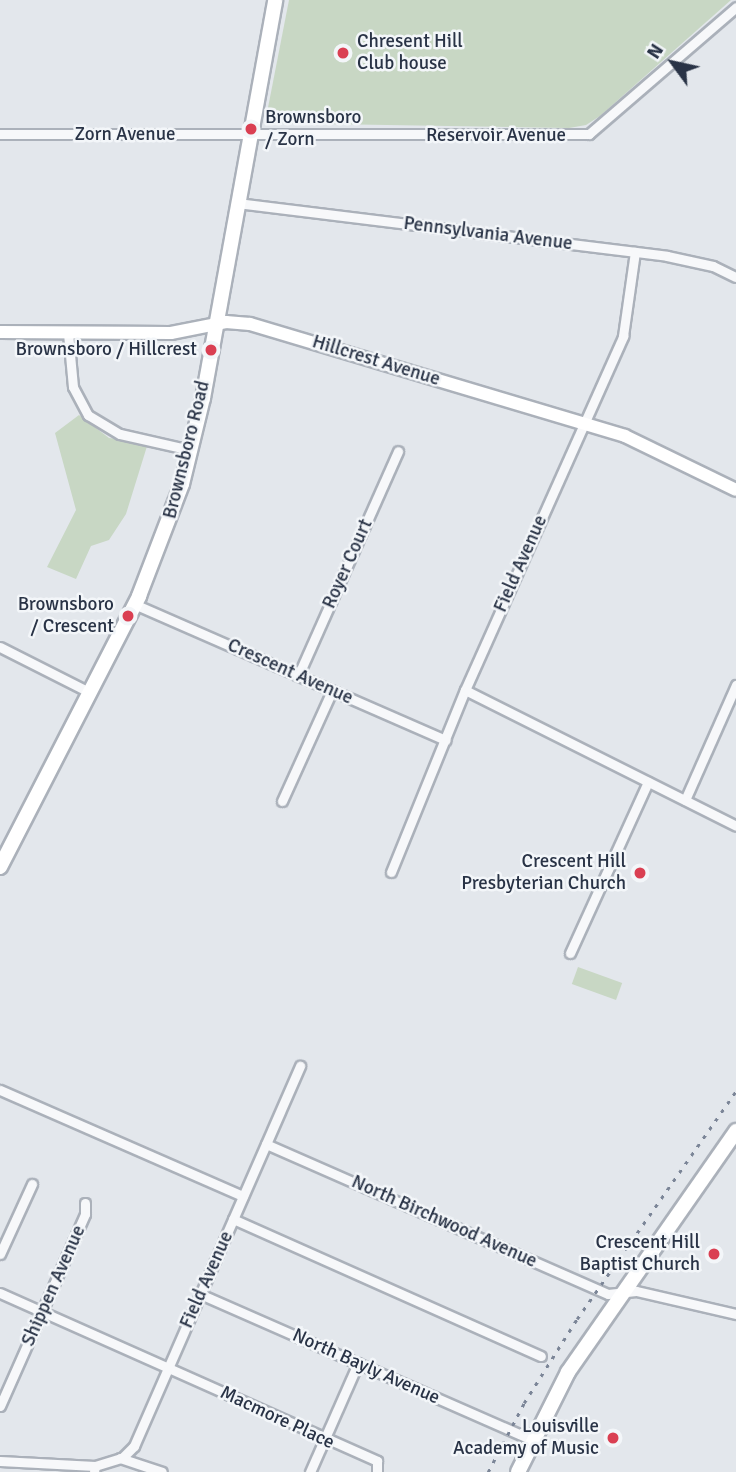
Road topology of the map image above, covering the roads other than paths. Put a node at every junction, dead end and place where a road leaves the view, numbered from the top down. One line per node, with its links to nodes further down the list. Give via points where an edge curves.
1 (275, 0): 4 (main road, Brownsboro Road)
2 (736, 7): 4 (street, Reservoir Avenue, via 589,134)
3 (0, 134): 4 (street, Zorn Avenue)
4 (250, 135): 5 (main road, Brownsboro Road)
5 (237, 202): 6 (street, Pennsylvania Avenue); 8 (main road, Brownsboro Road)
6 (635, 252): 7 (street, Pennsylvania Avenue, via 693,260); 11 (street, Field Avenue, via 623,336)
7 (736, 277)
8 (215, 325): 10 (main road, Hillcrest Avenue, via 171,334); 11 (main road, Hillcrest Avenue, via 250,324); 12 (main road, Brownsboro Road)
9 (0, 332): 10 (main road, Hillcrest Avenue)
10 (68, 333): 12 (street, via 73,387 88,415 120,434)
11 (583, 424): 14 (main road, Hillcrest Avenue, via 656,448); 19 (street, Field Avenue)
12 (191, 450): 15 (main road, Brownsboro Road, via 172,516)
13 (398, 451): 17 (street, Royer Court)
14 (736, 490)
15 (134, 604): 17 (street, Crescent Avenue); 20 (main road, Brownsboro Road)
16 (0, 647): 20 (street)
17 (298, 676): 21 (street, Crescent Avenue)
18 (736, 685): 24 (street)
19 (465, 690): 22 (street, Field Avenue); 23 (street)
20 (87, 691): 27 (main road, Brownsboro Road)
21 (332, 691): 22 (street, Crescent Avenue); 25 (street)
22 (446, 740): 28 (street, Field Avenue)
23 (648, 782): 24 (street); 29 (street)
24 (685, 800): 26 (street)
25 (282, 801)
26 (736, 826)
27 (0, 867)
28 (391, 873)
29 (570, 953)
30 (300, 1066): 33 (street, Field Avenue)
31 (0, 1090): 35 (street)
32 (736, 1131): 40 (main road)
33 (267, 1143): 35 (street, Field Avenue); 40 (street, North Birchwood Avenue, via 608,1294)
34 (32, 1184): 38 (street)
35 (243, 1196): 37 (street, Field Avenue)
36 (85, 1203): 42 (street, Shippen Avenue, via 85,1214)
37 (233, 1219): 41 (street, Field Avenue); 44 (street)
38 (0, 1254)
39 (0, 1293): 42 (street)
40 (622, 1293): 43 (street, North Birchwood Avenue, via 636,1291); 49 (main road, via 568,1372)
41 (200, 1294): 45 (street, North Bayly Avenue); 46 (street, Field Avenue)
42 (43, 1312): 46 (street); 47 (street, Shippen Avenue)
43 (736, 1314)
44 (541, 1356)
45 (358, 1363): 48 (street); 49 (street, North Bayly Avenue)
46 (169, 1367): 48 (street, Macmore Place); 50 (street, Field Avenue, via 134,1446)
47 (0, 1406)
48 (324, 1440): 54 (street); 55 (street, Macmore Place, via 377,1461)
49 (532, 1440): 56 (main road)
50 (120, 1458): 52 (street); 53 (street)
51 (0, 1461): 52 (street)
52 (94, 1469)
53 (162, 1472)
54 (310, 1472)
55 (377, 1472)
56 (518, 1472)

